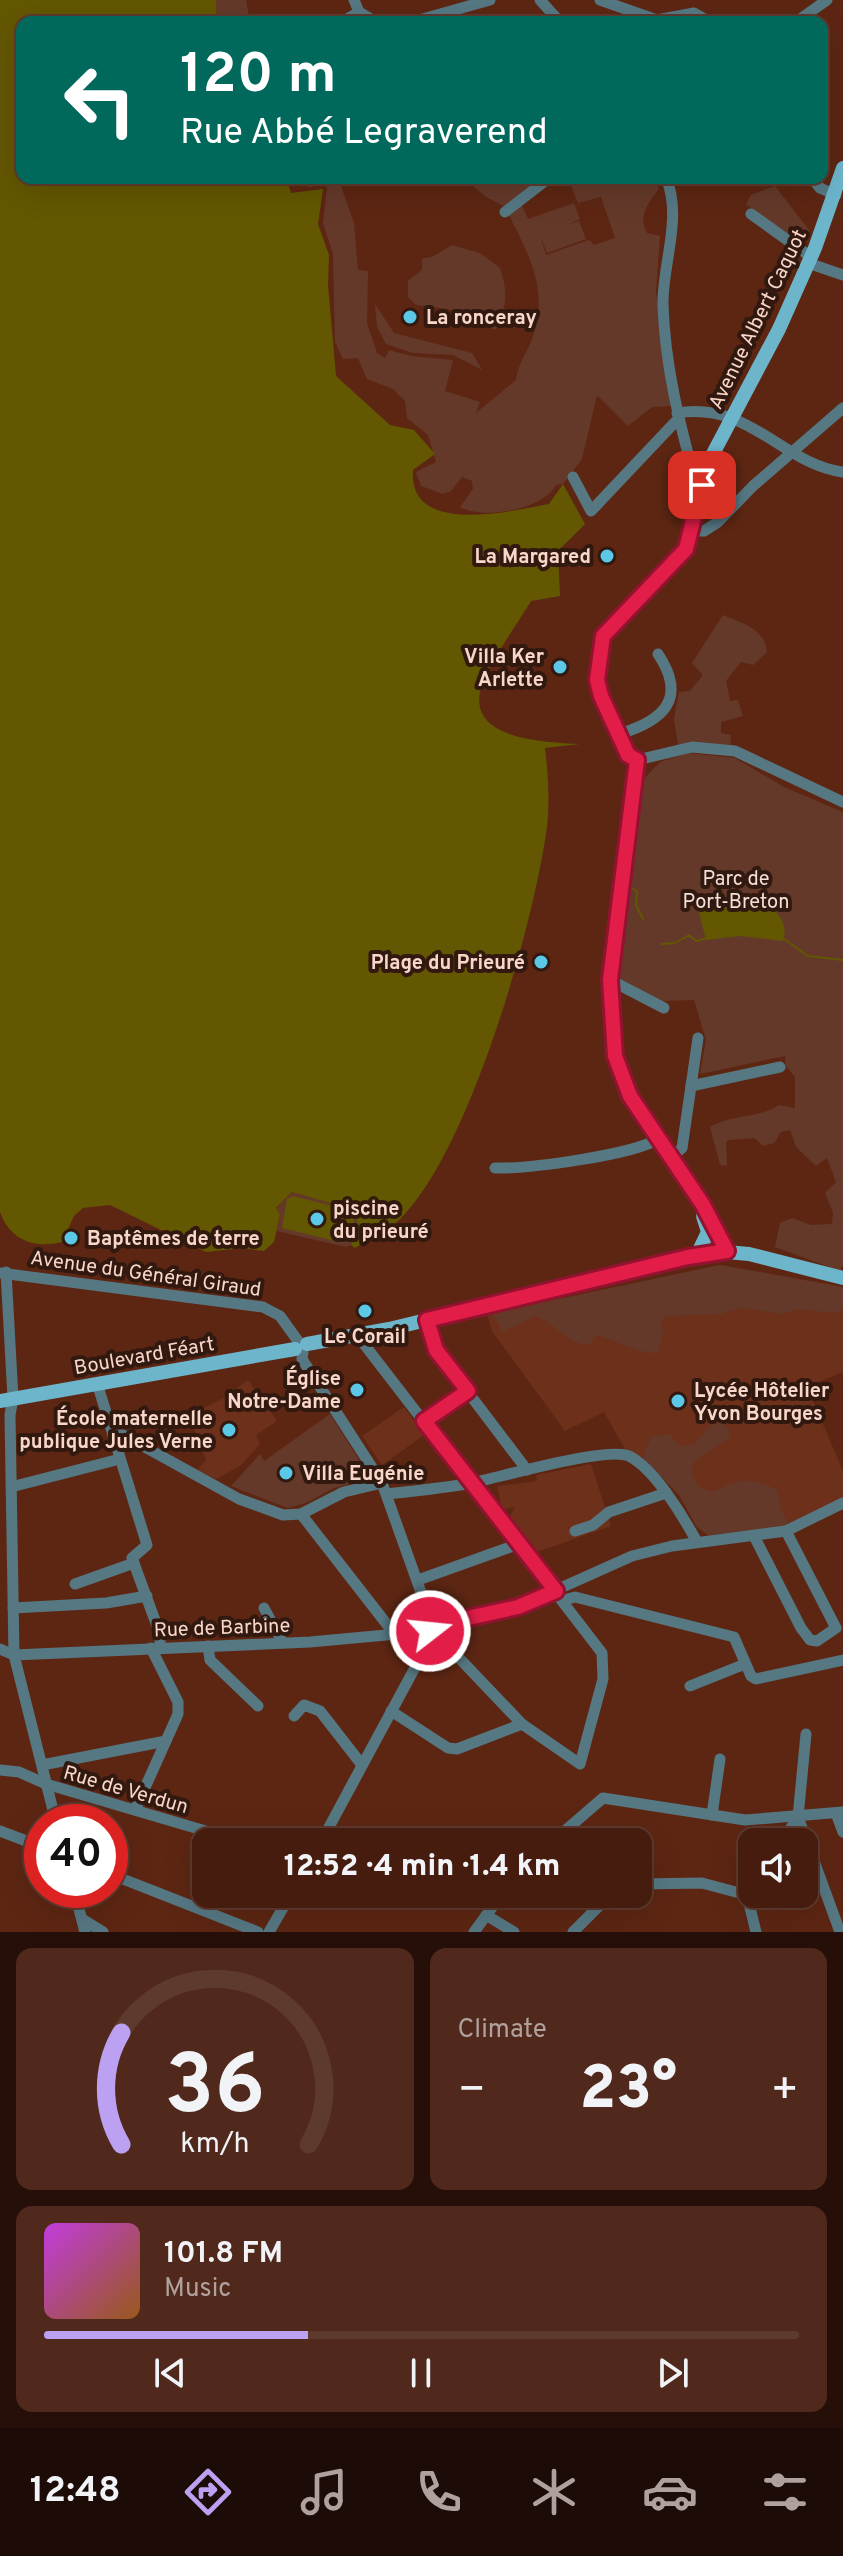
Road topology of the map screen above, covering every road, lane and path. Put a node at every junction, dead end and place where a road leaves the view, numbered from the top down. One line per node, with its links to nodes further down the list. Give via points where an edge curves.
1 (354, 0): 6 (street)
2 (490, 0): 9 (street)
3 (540, 0): 10 (street)
4 (600, 0): 11 (street)
5 (827, 0): 14 (street)
6 (359, 12): 7 (street); 8 (street)
7 (352, 16)
8 (366, 16)
9 (433, 16)
10 (555, 16)
11 (646, 16)
12 (678, 16): 13 (street)
13 (699, 16)
14 (804, 16)
15 (843, 168): 19 (main road, Avenue Albert Caquot)
16 (541, 184): 20 (street)
17 (667, 184): 25 (street, via 671,226 663,301)
18 (817, 184): 19 (street)
19 (836, 195): 22 (main road, Avenue Albert Caquot)
20 (505, 212)
21 (751, 214): 22 (street)
22 (810, 260): 23 (street); 26 (main road, Avenue Albert Caquot)
23 (843, 275)
24 (843, 408): 27 (street)
25 (677, 416): 26 (street, via 698,410); 29 (street, via 591,511); 30 (street, via 695,479)
26 (732, 418): 27 (street); 30 (main road, Avenue Albert Caquot)
27 (793, 450): 28 (street, via 822,469); 31 (street, via 718,522)
28 (843, 472)
29 (573, 477)
30 (702, 485): 31 (main road, Avenue Albert Caquot)
31 (693, 531): 33 (main road, Avenue Albert Caquot, via 677,562 603,636 597,680)
32 (658, 654): 33 (street, via 670,672 667,708 655,720)
33 (619, 734): 34 (main road, Avenue Albert Caquot, via 628,755)
34 (637, 760): 35 (street, via 692,747 735,751); 36 (main road)
35 (843, 802)
36 (610, 980): 37 (street); 41 (main road, via 619,1070)
37 (664, 1008)
38 (698, 1038): 40 (street)
39 (780, 1067): 40 (street)
40 (691, 1086): 42 (street, via 682,1148)
41 (658, 1139): 42 (main road); 43 (street, via 606,1156)
42 (672, 1157): 44 (main road)
43 (495, 1168)
44 (687, 1180): 45 (main road); 46 (main road, via 709,1227)
45 (727, 1251): 46 (main road, Boulevard Féart); 48 (main road)
46 (697, 1255): 49 (main road, Boulevard Féart)
47 (2, 1271): 51 (street, Avenue du Général Giraud, via 263,1307 280,1316); 54 (street)
48 (843, 1278)
49 (427, 1320): 50 (main road, Boulevard Féart); 53 (street, via 436,1350)
50 (350, 1336): 51 (main road, Boulevard Féart); 55 (street)
51 (303, 1346): 52 (main road, Boulevard Féart); 61 (street, via 302,1359)
52 (97, 1383): 54 (main road, Boulevard Féart); 56 (street)
53 (468, 1391): 55 (street); 58 (street)
54 (6, 1400): 60 (street)
55 (424, 1421): 59 (street)
56 (113, 1436): 57 (street); 64 (street, via 123,1435 239,1499 283,1515)
57 (120, 1459): 60 (street); 70 (street, via 147,1548 134,1554)
58 (527, 1470): 59 (street); 62 (street, via 622,1454)
59 (471, 1483): 61 (street); 69 (street)
60 (11, 1487): 75 (street)
61 (384, 1488): 64 (street, via 344,1492); 71 (street)
62 (666, 1493): 65 (street, via 609,1512); 68 (street)
63 (841, 1508): 66 (street, Rue de Barbine)
64 (301, 1514): 78 (street)
65 (575, 1531)
66 (786, 1531): 67 (street, Rue de Barbine); 67 (street, via 836,1628 817,1641 801,1628)
67 (754, 1536): 68 (street, Rue de Barbine)
68 (697, 1542): 72 (street, Rue de Barbine, via 632,1556)
69 (519, 1544): 71 (street); 72 (street)
70 (134, 1563): 73 (street); 74 (street, via 80,1583)
71 (418, 1580): 77 (street)
72 (560, 1595): 77 (street, Rue de Barbine); 85 (street, via 734,1637); 90 (street, via 604,1660 580,1764)
73 (147, 1596): 74 (street); 81 (street, via 160,1634)
74 (88, 1604): 75 (street)
75 (13, 1608): 83 (street)
76 (264, 1608): 79 (street)
77 (435, 1632): 78 (street, Rue de Barbine); 88 (street); 90 (street)
78 (396, 1636): 79 (street, Rue de Barbine)
79 (283, 1643): 80 (street, Rue de Barbine)
80 (208, 1646): 81 (street, Rue de Barbine); 87 (street, via 210,1660)
81 (156, 1648): 83 (street, Rue de Barbine); 92 (street, via 178,1702)
82 (0, 1649): 83 (street)
83 (14, 1655): 94 (street)
84 (843, 1660): 85 (street, via 761,1679 751,1676)
85 (745, 1664): 86 (street)
86 (690, 1686)
87 (258, 1706)
88 (391, 1711): 90 (street, via 457,1749); 95 (street)
89 (294, 1716): 95 (street, via 304,1705 320,1711)
90 (522, 1724)
91 (806, 1734): 102 (street)
92 (166, 1741): 94 (street); 99 (street)
93 (720, 1759): 101 (street)
94 (42, 1765): 97 (street)
95 (362, 1765): 104 (street)
96 (0, 1770): 97 (street, Rue de Verdun)
97 (46, 1784): 98 (street); 99 (street, Rue de Verdun)
98 (51, 1804)
99 (135, 1810): 103 (street, Rue de Verdun)
100 (840, 1812): 102 (street); 108 (street)
101 (712, 1815): 102 (street, via 745,1820); 105 (street, via 603,1798)
102 (798, 1817): 106 (street); 128 (street)
103 (196, 1828)
104 (328, 1828)
105 (568, 1828)
106 (791, 1828)
107 (0, 1831): 109 (street)
108 (843, 1832)
109 (24, 1840)
110 (128, 1881): 122 (street)
111 (652, 1883): 112 (street, via 693,1882)
112 (738, 1890)
113 (79, 1908): 119 (street)
114 (283, 1908): 123 (street)
115 (491, 1908): 118 (street)
116 (597, 1908): 126 (street)
117 (752, 1908): 127 (street)
118 (486, 1915): 124 (street); 125 (street)
119 (82, 1919): 120 (street); 121 (street)
120 (85, 1932)
121 (103, 1932)
122 (258, 1932)
123 (269, 1932)
124 (474, 1932)
125 (514, 1932)
126 (573, 1932)
127 (756, 1932)
128 (840, 1932)

